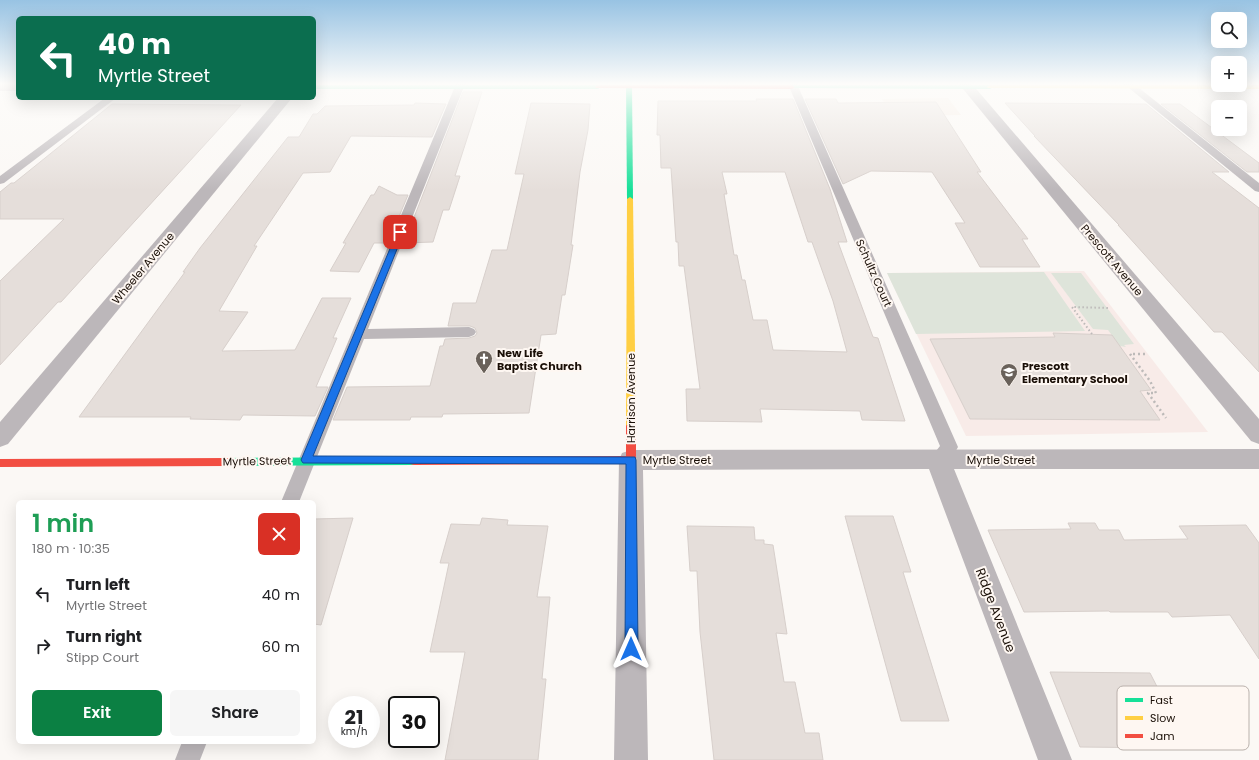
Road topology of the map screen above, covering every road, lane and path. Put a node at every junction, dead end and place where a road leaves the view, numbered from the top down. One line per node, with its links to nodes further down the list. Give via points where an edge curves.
1 (82, 119): 8 (lane)
2 (267, 119): 17 (street, Wheeler Avenue)
3 (447, 119): 12 (lane)
4 (629, 119): 20 (street, Harrison Avenue)
5 (807, 119): 21 (lane, Schultz Court, via 949,447)
6 (994, 119): 16 (street, Prescott Avenue)
7 (1172, 119): 9 (lane)
8 (0, 181)
9 (1259, 189)
10 (1109, 308): 13 (path, via 1072,307)
11 (469, 332): 12 (lane)
12 (358, 334): 19 (lane)
13 (1092, 334)
14 (1145, 354): 15 (path, via 1130,354 1150,381 1156,393 1148,393)
15 (1166, 418)
16 (1259, 435)
17 (0, 438)
18 (1259, 459): 21 (street, Myrtle Street)
19 (306, 460): 20 (street, Myrtle Street); 22 (street, Myrtle Street); 23 (lane)
20 (631, 460): 21 (street, Myrtle Street); 26 (street, Harrison Avenue)
21 (938, 460): 27 (street, Ridge Avenue)
22 (0, 463)
23 (291, 500)
24 (194, 744): 25 (lane)
25 (188, 760)
26 (631, 760)
27 (1055, 760)

